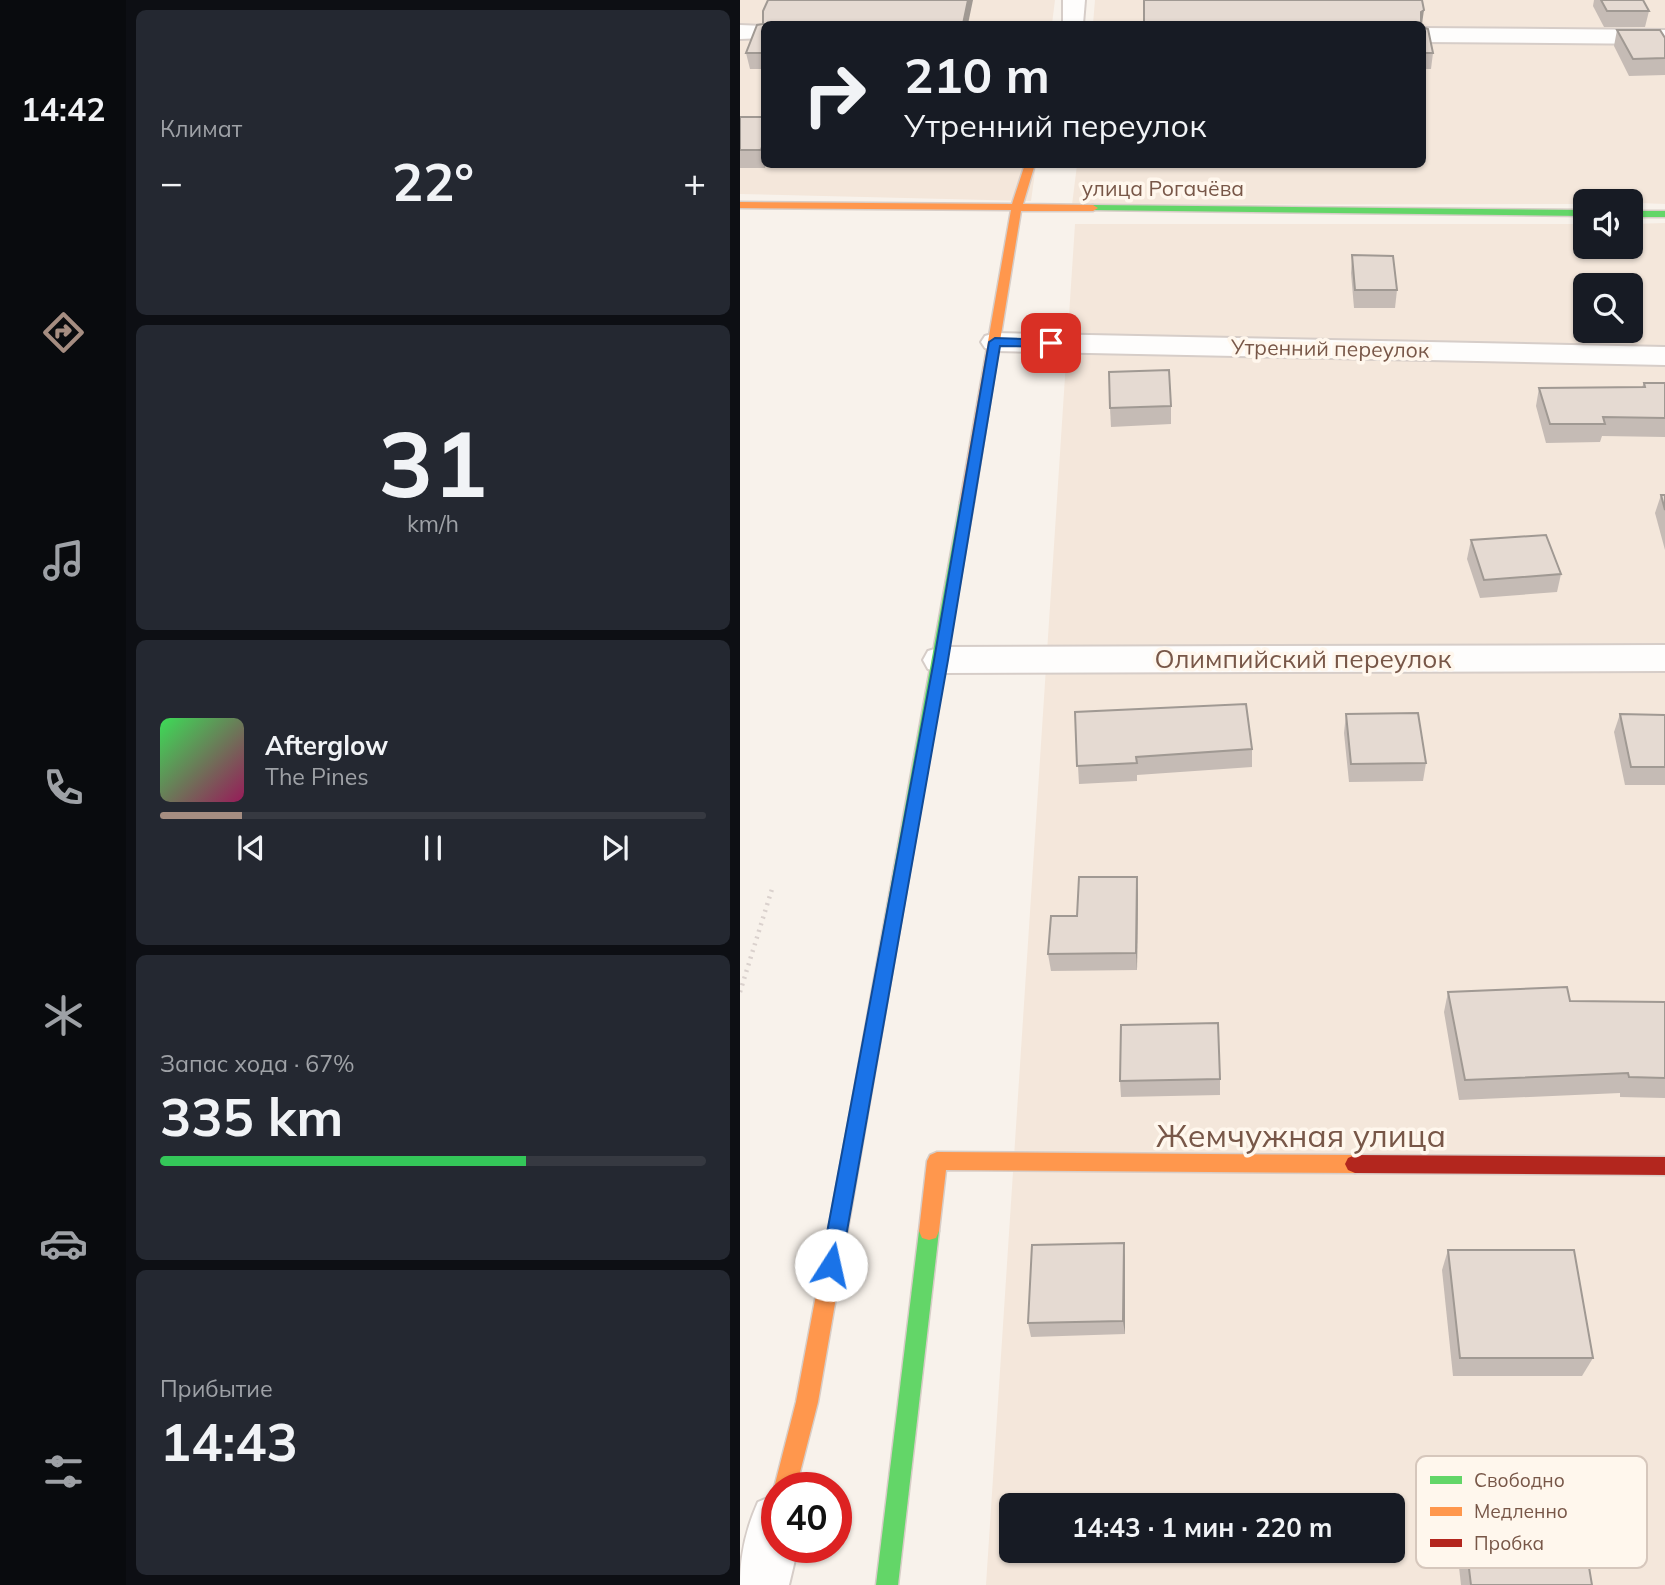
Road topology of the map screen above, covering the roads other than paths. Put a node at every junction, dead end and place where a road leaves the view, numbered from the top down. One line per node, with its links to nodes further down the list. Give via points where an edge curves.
1 (1074, 0): 2 (street)
2 (1073, 21)
3 (740, 32): 4 (street)
4 (761, 32)
5 (1426, 35): 6 (street)
6 (1665, 37)
7 (1029, 168): 9 (street)
8 (740, 205): 9 (street, улица Рогачёва)
9 (1016, 209): 10 (street, улица Рогачёва); 13 (street)
10 (1573, 213)
11 (1643, 214): 12 (street)
12 (1665, 214)
13 (995, 342): 14 (street, Утренний переулок); 16 (street)
14 (1665, 356)
15 (1665, 658): 16 (street, Олимпийский переулок)
16 (941, 660): 18 (street, via 806,1402)
17 (1665, 1166): 21 (street, Жемчужная улица, via 937,1161)
18 (789, 1472)
19 (766, 1563): 20 (street)
20 (760, 1585)
21 (887, 1585)

